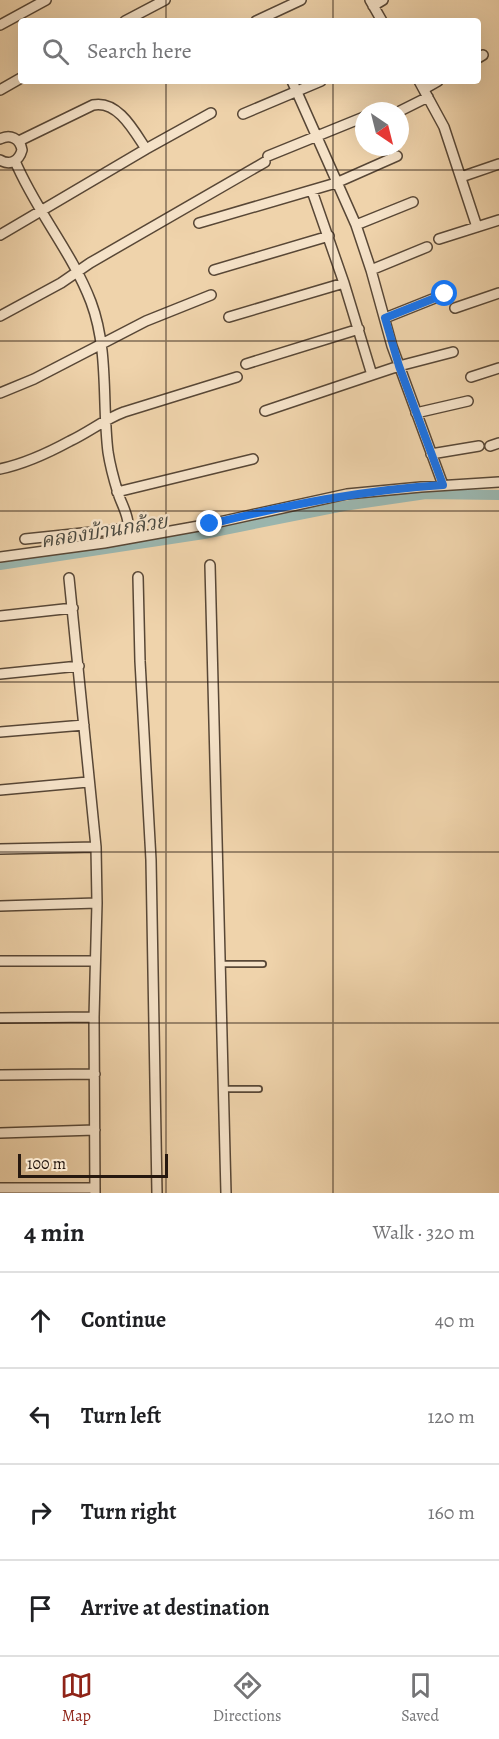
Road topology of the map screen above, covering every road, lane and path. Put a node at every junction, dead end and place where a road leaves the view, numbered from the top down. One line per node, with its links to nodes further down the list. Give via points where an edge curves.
1 (46, 0): 9 (street)
2 (165, 0): 6 (street)
3 (301, 0): 7 (street)
4 (383, 0): 5 (street)
5 (371, 3): 8 (street)
6 (131, 18)
7 (262, 18)
8 (380, 18)
9 (0, 25)
10 (18, 80): 14 (street)
11 (294, 84): 15 (street)
12 (314, 84): 15 (street)
13 (423, 89): 16 (street); 28 (street, via 444,127)
14 (0, 90)
15 (297, 91): 18 (street); 20 (street)
16 (409, 102)
17 (211, 113): 23 (street)
18 (243, 114)
19 (355, 120): 20 (street)
20 (315, 136): 29 (street); 43 (street, via 267,159)
21 (0, 139): 22 (street, via 10,136)
22 (19, 141): 23 (street, via 100,103 127,121); 26 (street, via 21,154)
23 (146, 149): 32 (street)
24 (397, 156): 29 (street)
25 (0, 160): 26 (street)
26 (15, 161): 32 (street)
27 (499, 164): 28 (street)
28 (461, 177): 36 (street)
29 (336, 183): 30 (street); 35 (street)
30 (312, 191): 34 (street); 38 (street)
31 (413, 202): 35 (street)
32 (40, 212): 37 (street); 43 (street)
33 (499, 220): 36 (street)
34 (199, 223)
35 (356, 225): 42 (street)
36 (477, 227): 39 (street)
37 (0, 235)
38 (329, 236): 41 (street); 44 (street)
39 (439, 239)
40 (427, 247): 42 (street)
41 (214, 270)
42 (371, 270): 51 (street)
43 (78, 272): 49 (street); 53 (street, via 92,304)
44 (344, 283): 50 (street); 52 (street)
45 (499, 293): 48 (street)
46 (445, 294): 51 (street)
47 (211, 295): 53 (street)
48 (455, 308)
49 (0, 316)
50 (229, 316)
51 (385, 318): 56 (street)
52 (359, 330): 55 (street); 58 (street)
53 (101, 343): 61 (street); 65 (street)
54 (453, 352): 56 (street)
55 (246, 364)
56 (399, 366): 58 (street); 64 (street)
57 (499, 368): 60 (street)
58 (372, 375): 63 (street)
59 (237, 377): 65 (street)
60 (471, 377)
61 (0, 393)
62 (468, 401): 64 (street)
63 (265, 411)
64 (416, 413): 67 (street)
65 (106, 419): 69 (street, via 34,458); 72 (street, via 108,453)
66 (489, 445): 67 (street)
67 (431, 454): 71 (street)
68 (254, 459): 72 (street)
69 (0, 469)
70 (499, 482): 71 (street)
71 (443, 485): 74 (street, via 347,494 210,524)
72 (117, 492): 73 (street, via 128,523 121,529)
73 (25, 539)
74 (0, 557)
75 (210, 564): 92 (street)
76 (138, 577): 104 (street, via 151,860)
77 (69, 578): 78 (street)
78 (73, 608): 79 (street); 80 (street)
79 (0, 616)
80 (79, 666): 81 (street); 82 (street)
81 (0, 674)
82 (84, 725): 83 (street); 84 (street)
83 (0, 732)
84 (88, 782): 85 (street); 86 (street)
85 (0, 790)
86 (96, 847): 87 (street); 88 (street)
87 (0, 849)
88 (97, 903): 89 (street); 91 (street)
89 (0, 906)
90 (0, 961): 91 (street)
91 (95, 961): 94 (street)
92 (221, 964): 93 (lane); 98 (street)
93 (263, 964)
94 (94, 1017): 95 (street); 96 (street)
95 (0, 1018)
96 (95, 1074): 97 (street); 100 (street)
97 (0, 1075)
98 (224, 1089): 99 (lane); 105 (street)
99 (259, 1089)
100 (95, 1130): 101 (street); 103 (street)
101 (0, 1133)
102 (0, 1188): 103 (street)
103 (95, 1190)
104 (157, 1193)
105 (226, 1193)

